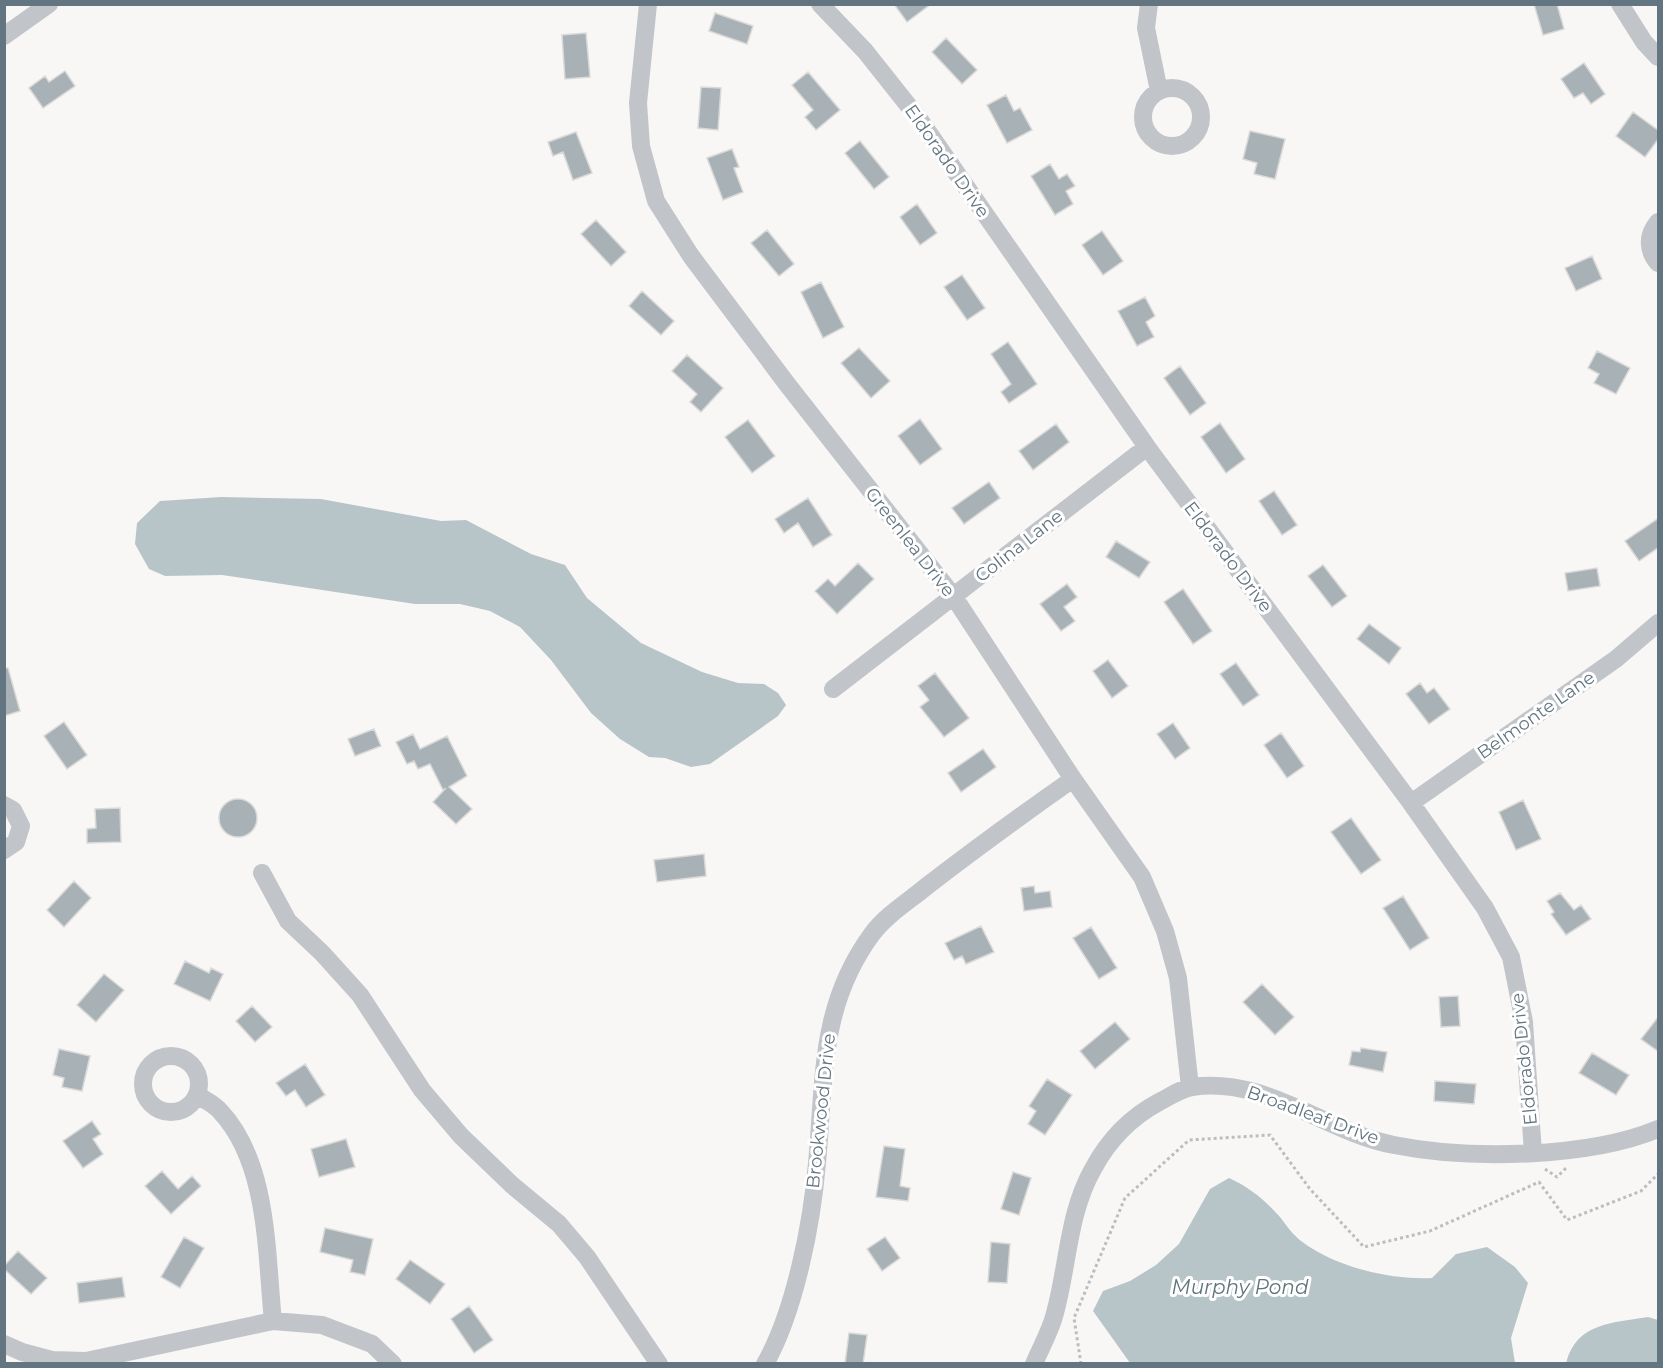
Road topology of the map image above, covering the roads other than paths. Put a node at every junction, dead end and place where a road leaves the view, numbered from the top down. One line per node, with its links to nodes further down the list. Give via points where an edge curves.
1 (49, 4): 6 (street)
2 (648, 4): 12 (street, Greenlea Drive, via 638,104 641,146 656,201 691,256 787,384)
3 (820, 4): 11 (street, Eldorado Drive, via 865,51 919,119)
4 (1149, 4): 8 (street, via 1146,28)
5 (1620, 4): 7 (street, via 1644,42)
6 (4, 36)
7 (1659, 57)
8 (1159, 91)
9 (1659, 222): 10 (street, via 1652,230 1650,246)
10 (1659, 263)
11 (1147, 447): 12 (street, Colina Lane); 16 (street, Eldorado Drive)
12 (954, 597): 14 (street, Colina Lane); 15 (street, Greenlea Drive)
13 (1659, 623): 16 (street, Belmonte Lane, via 1616,658)
14 (833, 689)
15 (1073, 779): 20 (street, Greenlea Drive, via 1142,877 1166,931 1178,978); 28 (street, Brookwood Drive, via 903,905 873,932 848,972 827,1034 817,1166 804,1245 784,1319)
16 (1411, 802): 23 (street, Eldorado Drive, via 1485,908 1511,957 1524,1022)
17 (4, 805): 18 (street, via 13,810 21,826 16,842)
18 (4, 850)
19 (262, 873): 27 (street, via 288,921 360,995 422,1090 461,1136 559,1224 587,1257)
20 (1190, 1087): 23 (street, Broadleaf Drive, via 1237,1087 1359,1135 1395,1145); 29 (street, Broadleaf Drive, via 1128,1123 1092,1170 1071,1230 1055,1315)
21 (197, 1095): 24 (street, via 219,1109 247,1152 258,1186)
22 (1659, 1129): 23 (street, Broadleaf Drive, via 1592,1148)
23 (1533, 1153)
24 (273, 1321): 25 (street, via 86,1361 52,1360); 26 (street, via 322,1325 372,1344)
25 (4, 1344)
26 (393, 1364)
27 (659, 1364)
28 (765, 1364)
29 (1034, 1364)

